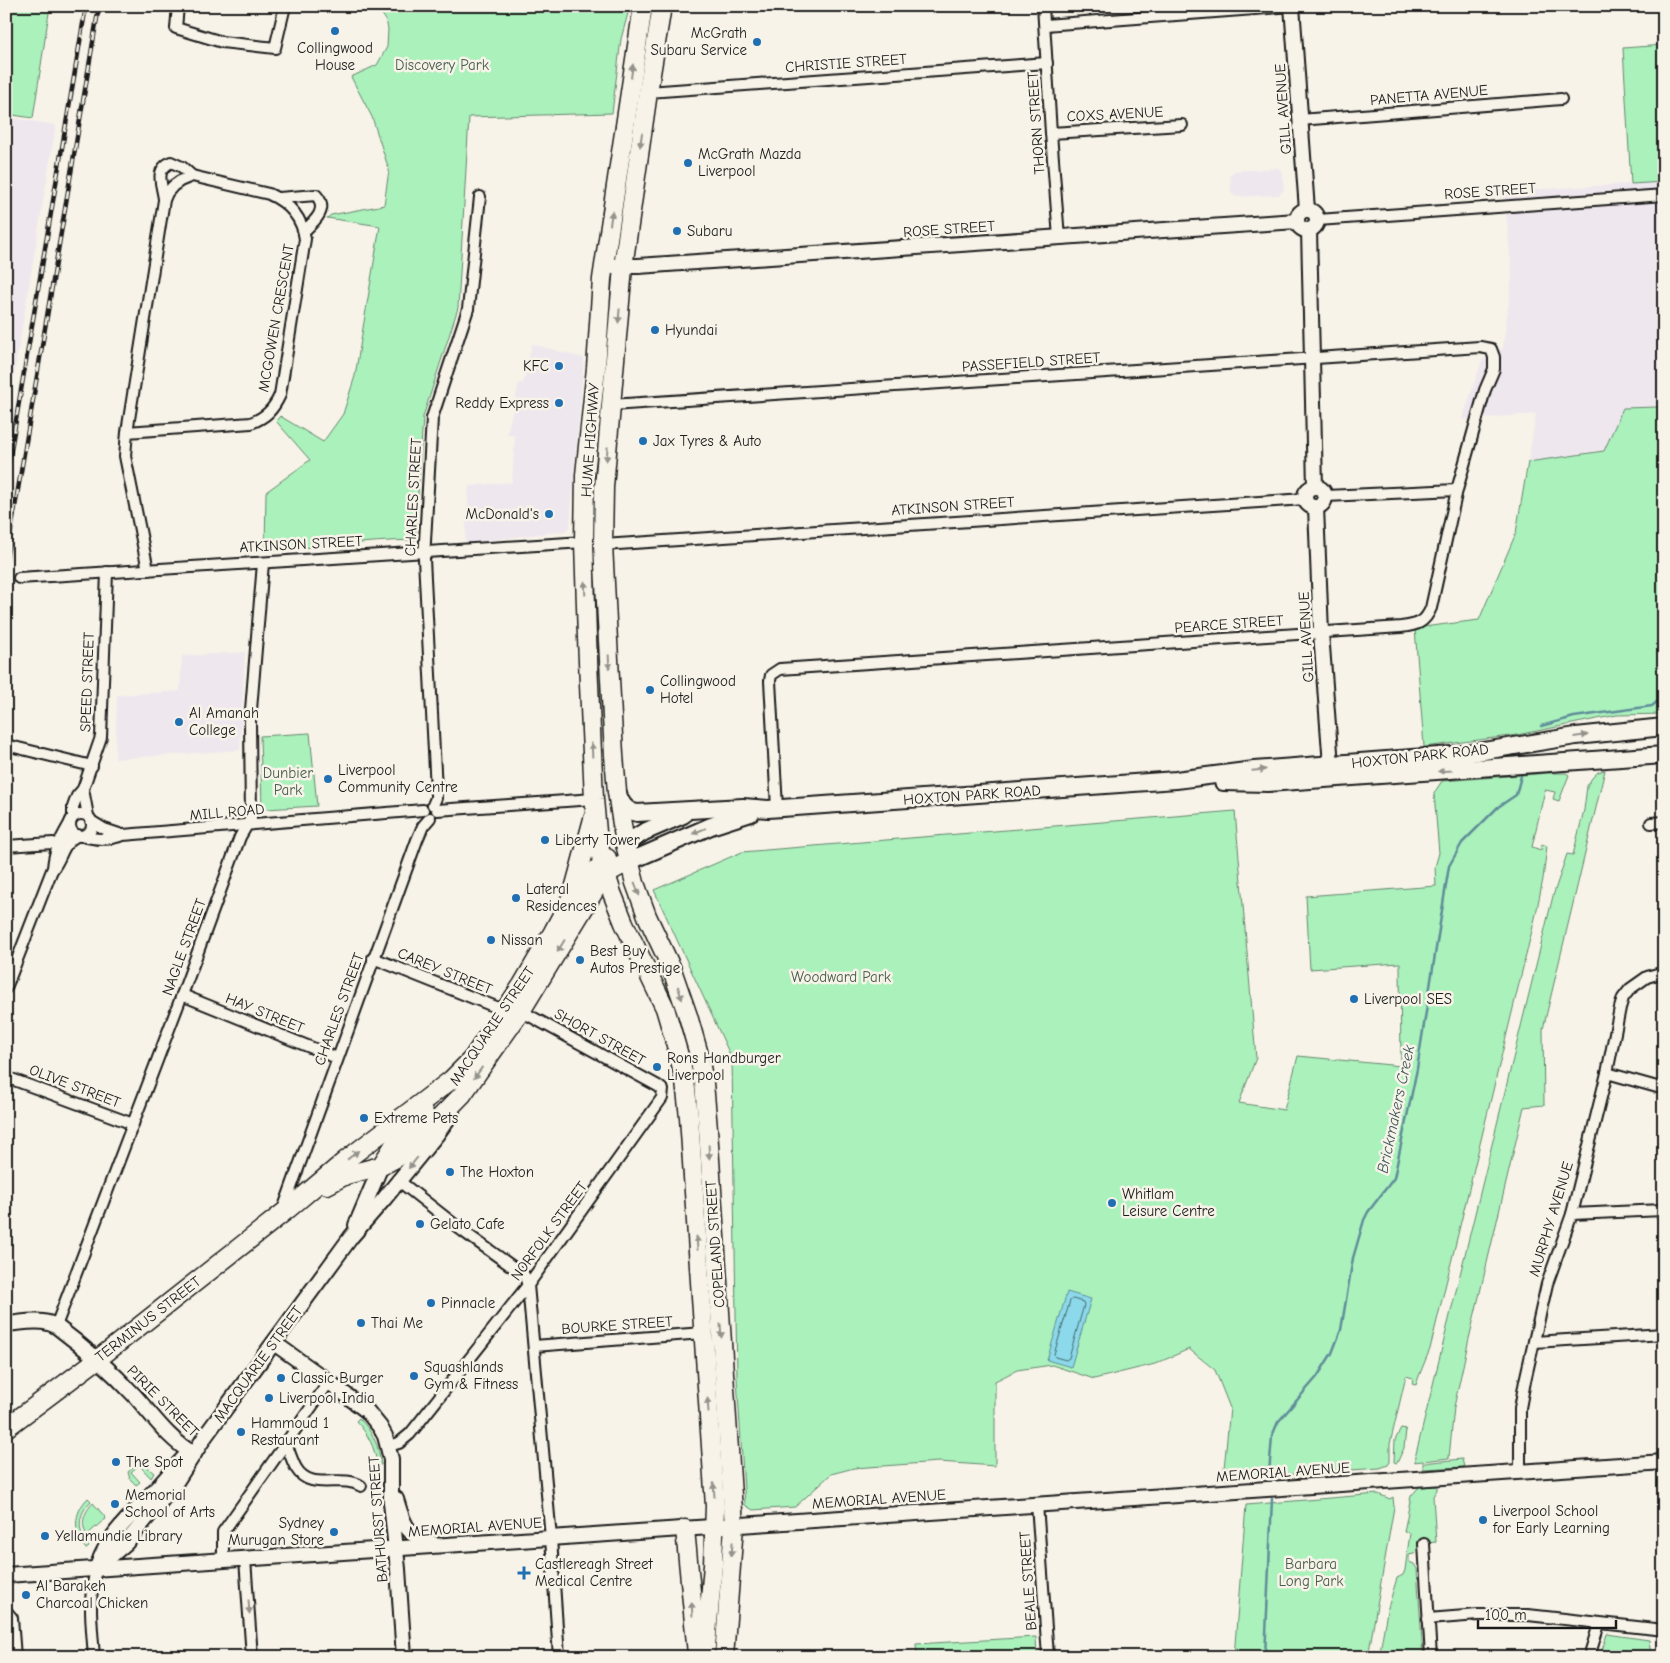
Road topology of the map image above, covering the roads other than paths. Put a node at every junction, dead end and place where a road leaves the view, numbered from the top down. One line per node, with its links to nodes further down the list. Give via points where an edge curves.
1 (178, 6): 2 (street, via 176,28 222,42 275,48)
2 (285, 6)
3 (643, 6): 24 (highway, HUME HIGHWAY, one-way to 3)
4 (662, 6): 9 (highway, HUME HIGHWAY)
5 (1043, 6): 7 (street, THORN STREET)
6 (1293, 6): 7 (street); 11 (street, GILL AVENUE)
7 (1045, 25): 8 (street, THORN STREET)
8 (1047, 63): 9 (street, CHRISTIE STREET); 13 (street, THORN STREET)
9 (648, 92): 25 (highway, HUME HIGHWAY, one-way to 25)
10 (1561, 99): 11 (street, PANETTA AVENUE)
11 (1300, 120): 19 (street, GILL AVENUE)
12 (1182, 125): 13 (street, COXS AVENUE)
13 (1051, 132): 23 (street, THORN STREET)
14 (192, 176): 17 (street, MCGOWEN CRESCENT); 18 (street, via 173,186); 18 (street, MCGOWEN CRESCENT, via 171,162 163,166 160,174)
15 (1664, 195): 21 (street, ROSE STREET)
16 (480, 197): 36 (street, CHARLES STREET, via 468,309 432,418)
17 (279, 198): 22 (street, MCGOWEN CRESCENT, via 294,212); 22 (street, MCGOWEN CRESCENT, via 316,195 321,200 320,212)
18 (164, 200): 29 (street, MCGOWEN CRESCENT)
19 (1307, 210): 20 (street, via 1301,212); 21 (street, via 1313,211)
20 (1297, 221): 21 (street, via 1299,227); 23 (street, ROSE STREET)
21 (1313, 225): 27 (street)
22 (304, 231): 29 (street, MCGOWEN CRESCENT, via 305,250 280,395 269,413 252,423 239,425)
23 (1059, 238): 25 (street, ROSE STREET)
24 (604, 266): 25 (street, ROSE STREET); 34 (highway, HUME HIGHWAY, via 586,475)
25 (623, 267): 28 (highway, HUME HIGHWAY, one-way to 28)
26 (1454, 350): 27 (street, PASSEFIELD STREET); 31 (street, PEARCE STREET, via 1480,347 1491,349 1494,357 1494,369)
27 (1312, 359): 28 (street, PASSEFIELD STREET); 30 (street)
28 (612, 405): 35 (highway, HUME HIGHWAY, one-way to 35, via 604,487)
29 (126, 432): 38 (street, MCGOWEN CRESCENT, via 125,456)
30 (1314, 487): 32 (street, via 1322,489); 33 (street, via 1307,491)
31 (1457, 490): 32 (street); 41 (street, PEARCE STREET, via 1427,617 1416,625)
32 (1326, 496): 33 (street, via 1323,504)
33 (1310, 503): 35 (street, ATKINSON STREET); 41 (street, GILL AVENUE)
34 (584, 542): 36 (street, ATKINSON STREET); 49 (highway, HUME HIGHWAY, one-way to 34)
35 (603, 546): 48 (highway, HUME HIGHWAY, one-way to 48)
36 (424, 553): 37 (street, ATKINSON STREET); 52 (street, CHARLES STREET, via 436,790)
37 (263, 563): 38 (street, ATKINSON STREET); 57 (street, NAGLE STREET, via 250,722 251,818)
38 (148, 570): 39 (street, ATKINSON STREET)
39 (107, 572): 40 (street, ATKINSON STREET); 45 (street, SPEED STREET, via 103,719)
40 (20, 578)
41 (1322, 633): 46 (street, GILL AVENUE); 50 (street, PEARCE STREET, via 780,669 771,675 770,681)
42 (1664, 727): 46 (main road, HOXTON PARK ROAD, one-way to 42, via 1606,732)
43 (6, 745): 45 (street)
44 (1664, 756): 46 (main road, HOXTON PARK ROAD, one-way to 46)
45 (92, 766): 47 (street, SPEED STREET)
46 (1331, 774): 50 (main road, HOXTON PARK ROAD, via 1254,770 1176,780)
47 (83, 789): 53 (street); 54 (street, SPEED STREET, via 77,796)
48 (617, 792): 51 (main road, HOXTON PARK ROAD, via 622,804 635,813); 61 (highway, HUME HIGHWAY)
49 (595, 804): 52 (street, MILL ROAD); 64 (highway, HUME HIGHWAY); 66 (highway)
50 (773, 808): 51 (main road, HOXTON PARK ROAD); 63 (main road, HOXTON PARK ROAD, one-way to 63, via 711,826)
51 (714, 809): 61 (main road, HOXTON PARK ROAD, via 679,817)
52 (431, 811): 57 (street, MILL ROAD); 69 (street, CHARLES STREET)
53 (90, 819): 54 (street, via 79,814); 58 (street, SPEED STREET, via 90,831); 59 (street, MILL ROAD, via 104,829)
54 (71, 820): 58 (street, via 73,832); 60 (street, SPEED STREET)
55 (1664, 822): 56 (street)
56 (1651, 823)
57 (246, 826): 59 (street, MILL ROAD); 72 (street, NAGLE STREET)
58 (80, 835): 59 (street, MILL ROAD, via 108,840); 65 (street, SPEED STREET, via 65,845)
59 (123, 835)
60 (58, 844): 62 (street); 65 (street, SPEED STREET)
61 (625, 844): 63 (highway, COPELAND STREET); 64 (highway)
62 (6, 846)
63 (628, 862): 64 (highway, via 613,870); 107 (highway, COPELAND STREET, one-way to 107, via 642,904 678,987 698,1051 704,1083)
64 (604, 869): 66 (highway, MACQUARIE STREET); 67 (highway, MACQUARIE STREET, via 598,886); 68 (highway, COPELAND STREET)
65 (52, 870): 71 (street, SPEED STREET)
66 (571, 898): 73 (highway, MACQUARIE STREET)
67 (577, 920): 68 (highway, via 589,908 601,905 616,913); 73 (highway, MACQUARIE STREET, one-way to 73)
68 (624, 923): 91 (highway, COPELAND STREET, one-way to 68, via 685,1081 665,1008)
69 (373, 958): 73 (street, CAREY STREET); 74 (street, CHARLES STREET)
70 (1664, 972): 76 (street, MURPHY AVENUE, via 1640,980 1623,998)
71 (6, 988)
72 (182, 995): 74 (street, HAY STREET); 81 (street, NAGLE STREET)
73 (513, 1011): 75 (highway, MACQUARIE STREET); 79 (street, SHORT STREET); 80 (highway, MACQUARIE STREET, one-way to 80)
74 (337, 1058): 85 (street, CHARLES STREET)
75 (472, 1060): 82 (highway, MACQUARIE STREET, via 446,1092 398,1137); 85 (highway, TERMINUS STREET, one-way to 75)
76 (1607, 1073): 78 (street); 86 (street, MURPHY AVENUE)
77 (6, 1077): 81 (street, OLIVE STREET)
78 (1657, 1087)
79 (662, 1090): 88 (street, NORFOLK STREET, via 662,1098)
80 (462, 1095): 82 (highway, TERMINUS STREET, via 409,1149); 83 (street, MACQUARIE STREET, one-way to 83, via 446,1123)
81 (133, 1124): 90 (street, NAGLE STREET)
82 (381, 1166): 85 (highway, TERMINUS STREET, via 340,1178); 87 (street, MACQUARIE STREET)
83 (398, 1181): 87 (street, MACQUARIE STREET); 88 (street, via 524,1275)
84 (1663, 1210): 86 (street)
85 (285, 1211): 96 (highway, TERMINUS STREET)
86 (1572, 1214): 93 (street, MURPHY AVENUE, via 1547,1284)
87 (351, 1237): 94 (street, MACQUARIE STREET)
88 (528, 1285): 95 (street); 100 (street, NORFOLK STREET, via 410,1434 399,1443)
89 (6, 1324): 90 (street, PIRIE STREET, via 50,1322)
90 (56, 1326): 96 (street, PIRIE STREET)
91 (703, 1333): 95 (street, BOURKE STREET); 108 (highway, COPELAND STREET, one-way to 91)
92 (1664, 1334): 93 (street)
93 (1534, 1342): 103 (street, MURPHY AVENUE, via 1520,1408)
94 (274, 1343): 97 (street, BATHURST STREET); 101 (street, MACQUARIE STREET)
95 (534, 1346): 110 (street)
96 (98, 1358): 98 (highway, TERMINUS STREET); 101 (street, PIRIE STREET, via 166,1431)
97 (329, 1382): 99 (street); 100 (street, BATHURST STREET, via 367,1411 380,1427)
98 (6, 1428)
99 (286, 1443): 105 (street, via 297,1470 310,1480 346,1480); 115 (street, via 223,1532)
100 (388, 1446): 104 (street, BATHURST STREET)
101 (195, 1449): 116 (street, MACQUARIE STREET, via 174,1485 126,1542)
102 (1664, 1462): 103 (street, MEMORIAL AVENUE)
103 (1520, 1471): 106 (street, MEMORIAL AVENUE)
104 (391, 1484): 112 (street, via 409,1531 416,1538); 113 (street, BATHURST STREET)
105 (361, 1486)
106 (1037, 1504): 107 (street, MEMORIAL AVENUE); 122 (street, BEALE STREET)
107 (734, 1526): 108 (street, MEMORIAL AVENUE); 130 (highway, COPELAND STREET, one-way to 130)
108 (715, 1527): 109 (street, MEMORIAL AVENUE); 129 (highway, COPELAND STREET)
109 (686, 1529): 110 (street, MEMORIAL AVENUE); 128 (highway, one-way to 109)
110 (551, 1538): 112 (street, MEMORIAL AVENUE); 127 (street)
111 (1424, 1544): 119 (street)
112 (441, 1546): 113 (street, MEMORIAL AVENUE)
113 (395, 1549): 114 (street, MEMORIAL AVENUE); 126 (street, BATHURST STREET)
114 (245, 1559): 115 (street, MEMORIAL AVENUE); 125 (street, one-way to 125)
115 (223, 1560): 116 (street, MEMORIAL AVENUE)
116 (97, 1568): 117 (street, MEMORIAL AVENUE); 124 (street, via 90,1606)
117 (6, 1575)
118 (6, 1612): 123 (street, via 12,1618)
119 (1428, 1618): 120 (street, via 1528,1615); 131 (street)
120 (1599, 1624): 121 (street); 132 (street)
121 (1664, 1630)
122 (1048, 1656)
123 (14, 1657)
124 (94, 1657)
125 (252, 1657)
126 (404, 1657)
127 (559, 1657)
128 (698, 1657)
129 (705, 1657)
130 (724, 1657)
131 (1431, 1657)
132 (1588, 1657)

